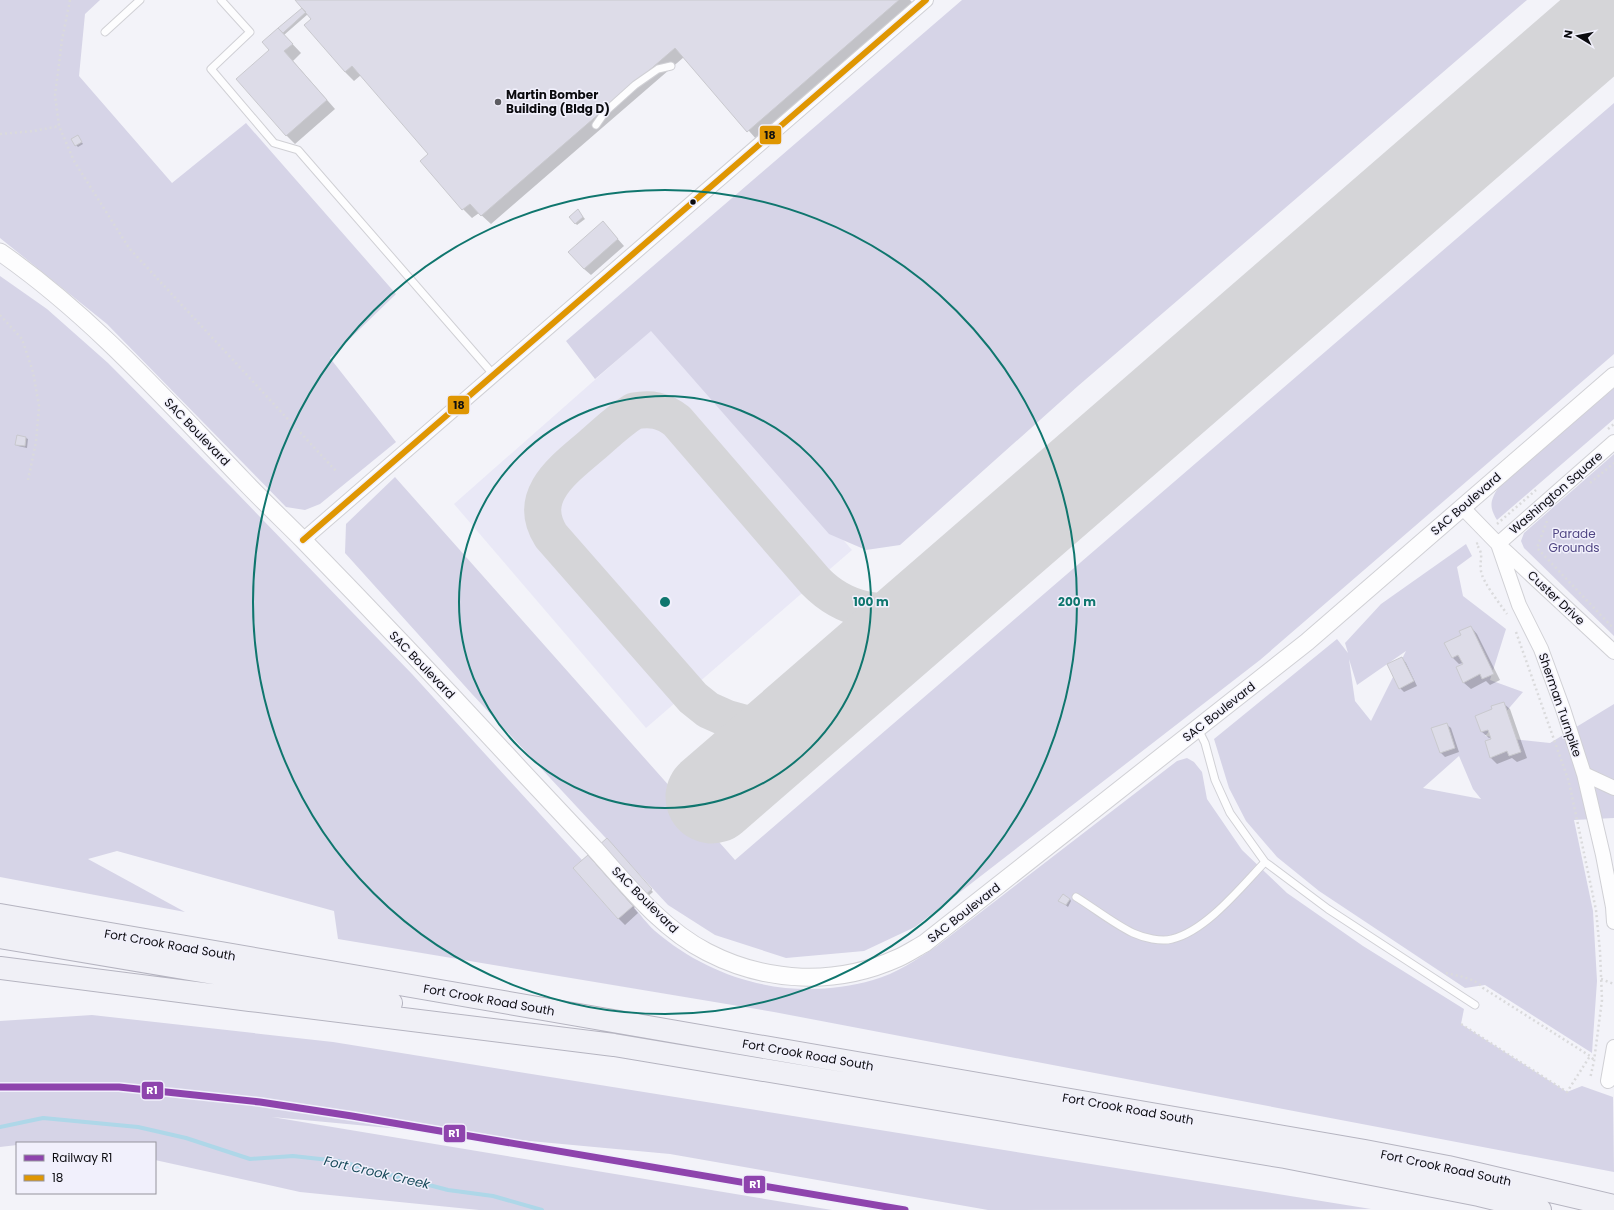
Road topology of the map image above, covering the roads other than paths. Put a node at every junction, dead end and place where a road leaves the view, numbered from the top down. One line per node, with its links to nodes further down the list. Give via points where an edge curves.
1 (140, 0): 4 (lane)
2 (221, 0): 8 (lane, via 250,32 211,69 274,144 298,150)
3 (926, 0): 8 (street)
4 (105, 32)
5 (671, 66): 6 (lane, via 658,69 635,85)
6 (596, 125)
7 (0, 252): 12 (street, SAC Boulevard, via 49,288 116,349)
8 (493, 374): 12 (street)
9 (1614, 376): 11 (street, SAC Boulevard)
10 (1614, 442): 13 (street, Washington Square)
11 (1462, 507): 13 (street, Sherman Turnpike); 15 (street, SAC Boulevard, via 1307,642)
12 (303, 540): 15 (street, SAC Boulevard, via 664,922 686,940 710,954 739,966 769,974 816,978 838,976 900,958 956,920)
13 (1498, 544): 14 (street, Custer Drive); 16 (street, Sherman Turnpike, via 1519,605 1543,655)
14 (1614, 652)
15 (1198, 729): 18 (lane, via 1205,743 1215,780 1230,813)
16 (1584, 774): 17 (street); 21 (street, Sherman Turnpike, via 1603,855)
17 (1614, 788)
18 (1265, 862): 19 (lane, via 1204,924 1171,940 1133,933); 24 (lane, via 1328,909)
19 (1076, 897)
20 (0, 915): 28 (main road, Fort Crook Road South, via 1365,1151 1493,1177)
21 (1614, 922)
22 (0, 937): 25 (main road, via 326,991)
23 (0, 968): 25 (main road, Fort Crook Road South)
24 (1475, 1005)
25 (614, 1045): 29 (main road, Fort Crook Road South, via 1285,1157 1478,1195)
26 (1614, 1047): 27 (street)
27 (1612, 1077)
28 (1614, 1206)
29 (1540, 1210)

